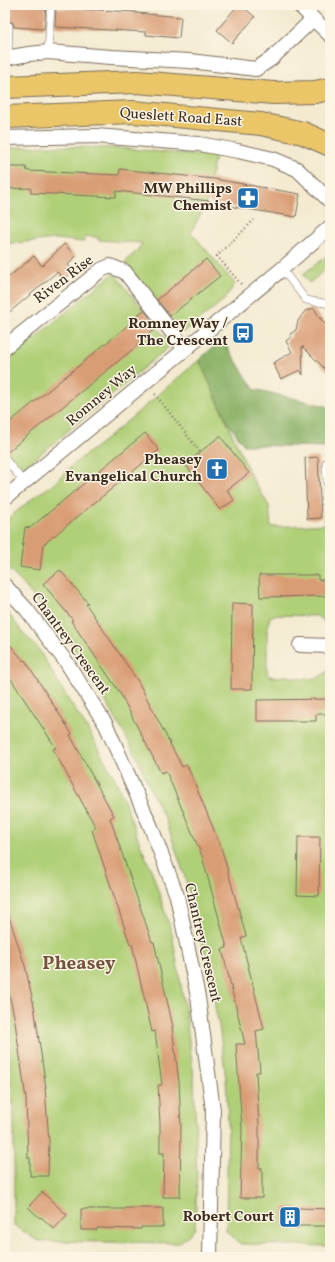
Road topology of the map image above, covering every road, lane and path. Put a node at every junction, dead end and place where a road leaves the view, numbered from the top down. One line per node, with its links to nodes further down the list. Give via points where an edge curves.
1 (51, 5): 6 (lane)
2 (299, 5): 3 (street)
3 (313, 19): 5 (street); 6 (street, via 275,56 256,70 190,61)
4 (9, 26): 7 (lane)
5 (328, 36)
6 (48, 52): 7 (street)
7 (6, 58)
8 (5, 87): 9 (highway, Queslett Road East, via 137,82 273,93)
9 (330, 89)
10 (5, 117): 12 (highway, Queslett Road East, via 133,112 261,124 303,134)
11 (5, 138): 13 (street, via 96,136 199,144 230,150 273,159 297,169)
12 (330, 145)
13 (330, 201)
14 (254, 220): 17 (path, via 217,256)
15 (330, 227): 16 (street, Romney Way)
16 (282, 269): 17 (street, Romney Way); 18 (lane, via 306,300)
17 (250, 296): 20 (street, Romney Way)
18 (330, 304)
19 (5, 347): 20 (street, Riven Rise, via 101,270 110,266 125,272)
20 (185, 349): 21 (street, Romney Way)
21 (144, 383): 22 (path); 25 (street, Romney Way)
22 (200, 452)
23 (5, 459): 25 (lane)
24 (326, 463): 27 (lane)
25 (24, 482): 26 (street, Romney Way)
26 (5, 498)
27 (330, 521)
28 (5, 586): 31 (street, Chantrey Crescent, via 27,610 67,663 106,725 177,896 198,997 213,1110)
29 (300, 645): 30 (street)
30 (330, 646)
31 (210, 1257)

